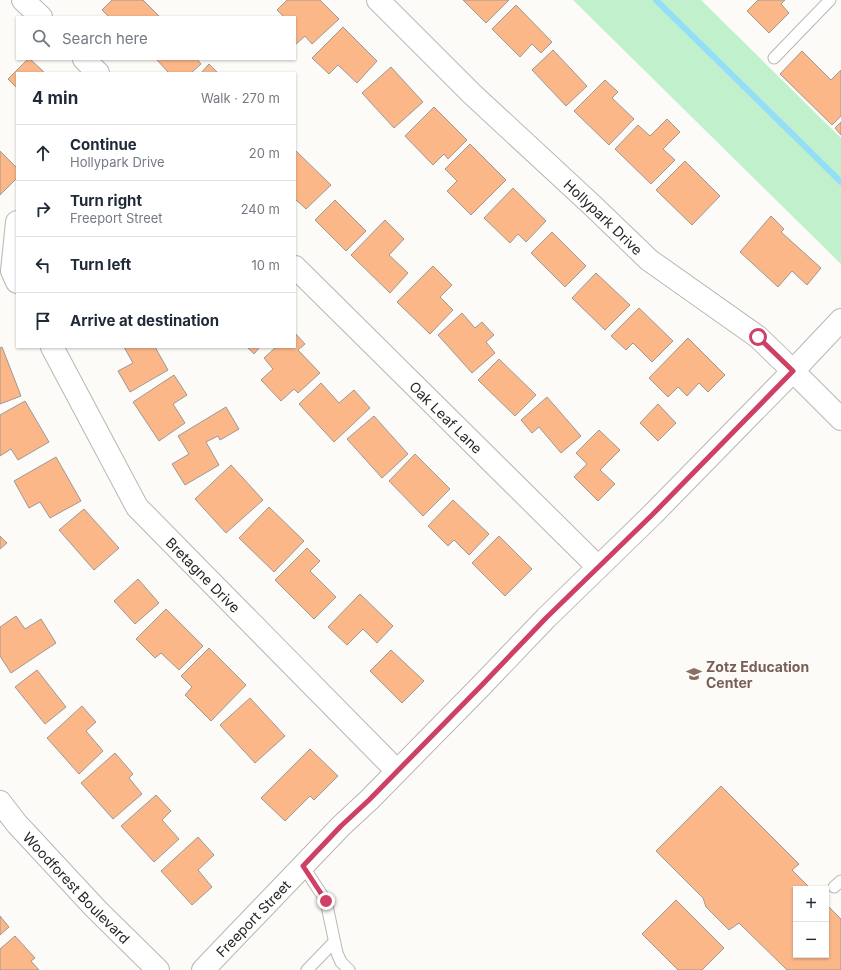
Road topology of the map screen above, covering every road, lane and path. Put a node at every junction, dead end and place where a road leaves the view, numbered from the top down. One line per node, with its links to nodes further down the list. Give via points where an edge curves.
1 (23, 0): 4 (street)
2 (378, 0): 13 (street, Hollypark Drive, via 472,94 649,260 758,337)
3 (830, 0): 5 (lane)
4 (40, 16)
5 (774, 58)
6 (85, 60): 7 (street)
7 (97, 72)
8 (16, 232): 10 (street, via 12,271)
9 (296, 268): 15 (street, Oak Leaf Lane)
10 (16, 280)
11 (841, 320): 13 (street, Freeport Street)
12 (53, 348): 16 (street, Bretagne Drive, via 137,507)
13 (793, 371): 14 (street, Hollypark Drive); 15 (street, Freeport Street)
14 (841, 419)
15 (598, 567): 16 (street, Freeport Street)
16 (398, 771): 18 (street, Freeport Street)
17 (0, 802): 20 (street, Woodforest Boulevard, via 16,824)
18 (303, 866): 19 (lane, via 326,901); 21 (street, Freeport Street)
19 (334, 942): 22 (lane); 23 (lane, via 337,953)
20 (158, 970)
21 (203, 970)
22 (307, 970)
23 (349, 970)

